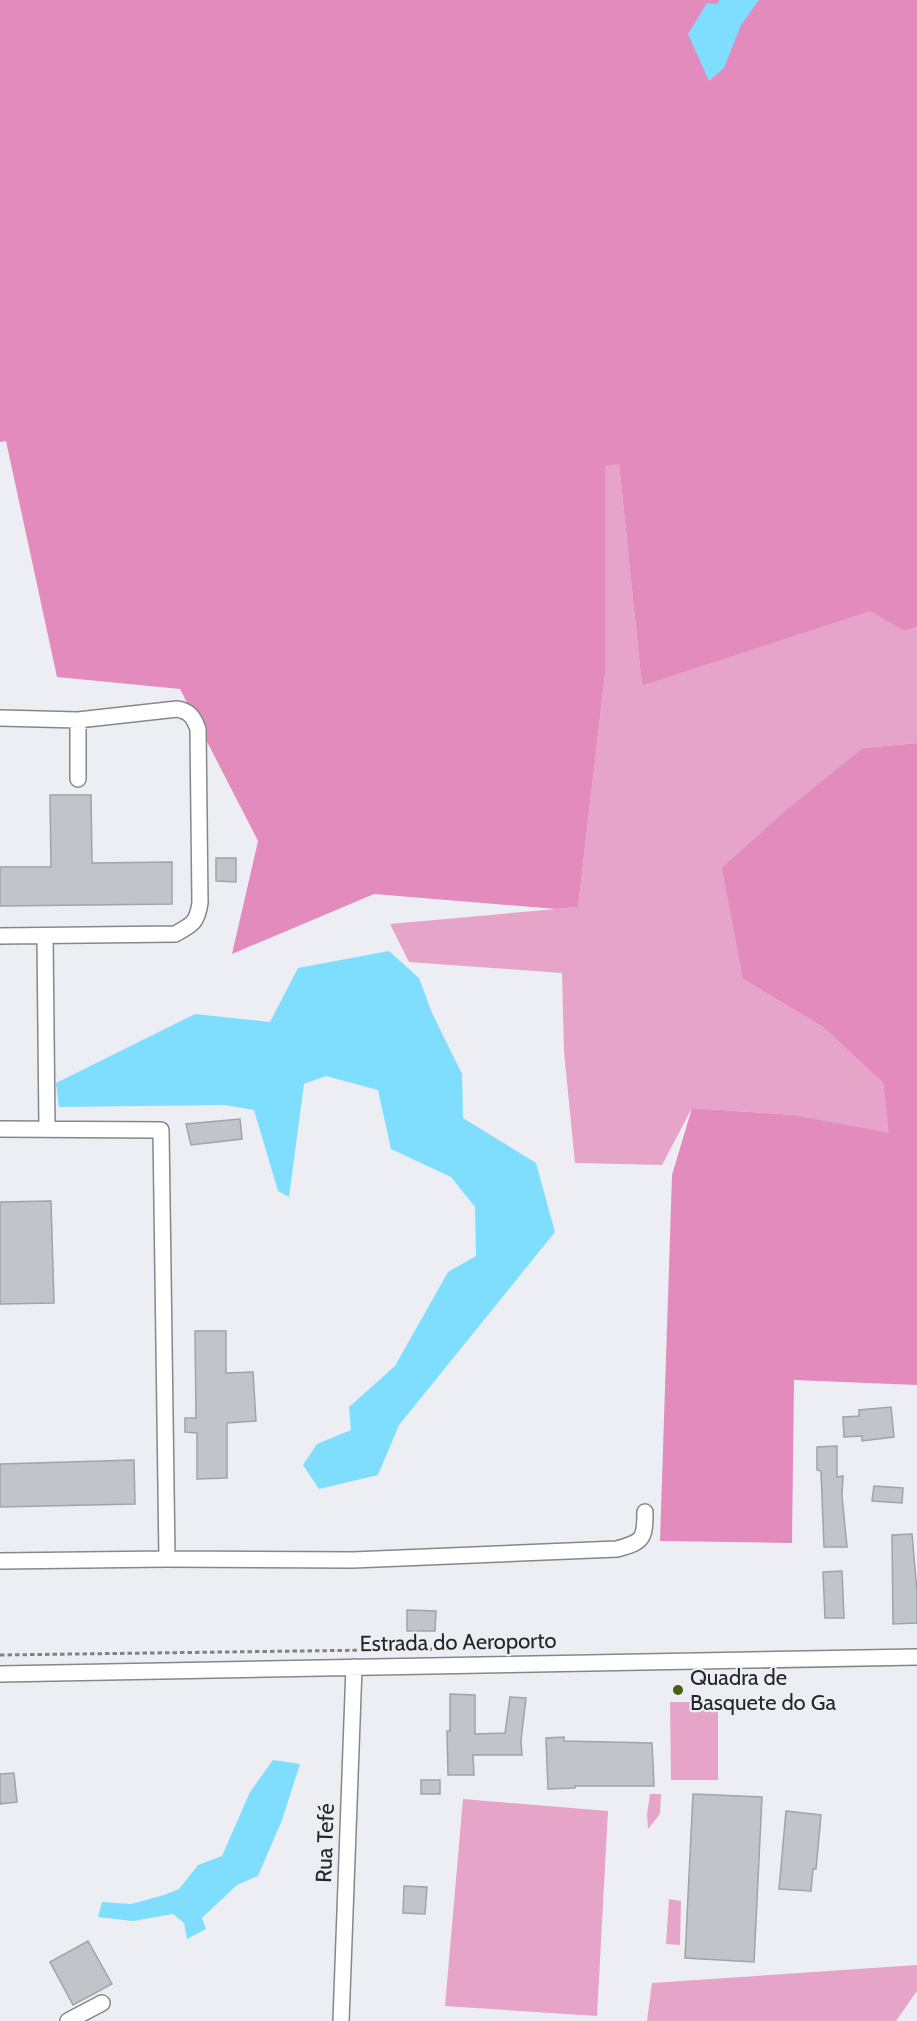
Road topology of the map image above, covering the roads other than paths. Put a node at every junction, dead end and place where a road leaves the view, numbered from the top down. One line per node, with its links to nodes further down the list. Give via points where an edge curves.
1 (0, 718): 2 (street)
2 (78, 720): 3 (street); 5 (street, via 177,709 194,718 198,729 198,918 175,934)
3 (78, 779)
4 (0, 936): 5 (street)
5 (45, 936): 6 (street)
6 (47, 1128): 7 (street); 9 (street, via 162,1130)
7 (0, 1129)
8 (645, 1512): 9 (street, via 641,1539 617,1549 353,1560)
9 (167, 1558): 10 (street)
10 (0, 1561)
11 (917, 1657): 12 (street, Estrada do Aeroporto)
12 (354, 1667): 13 (street, Estrada do Aeroporto); 16 (street, Rua Tefé)
13 (0, 1674)
14 (102, 2003): 15 (street)
15 (68, 2021)
16 (341, 2021)

